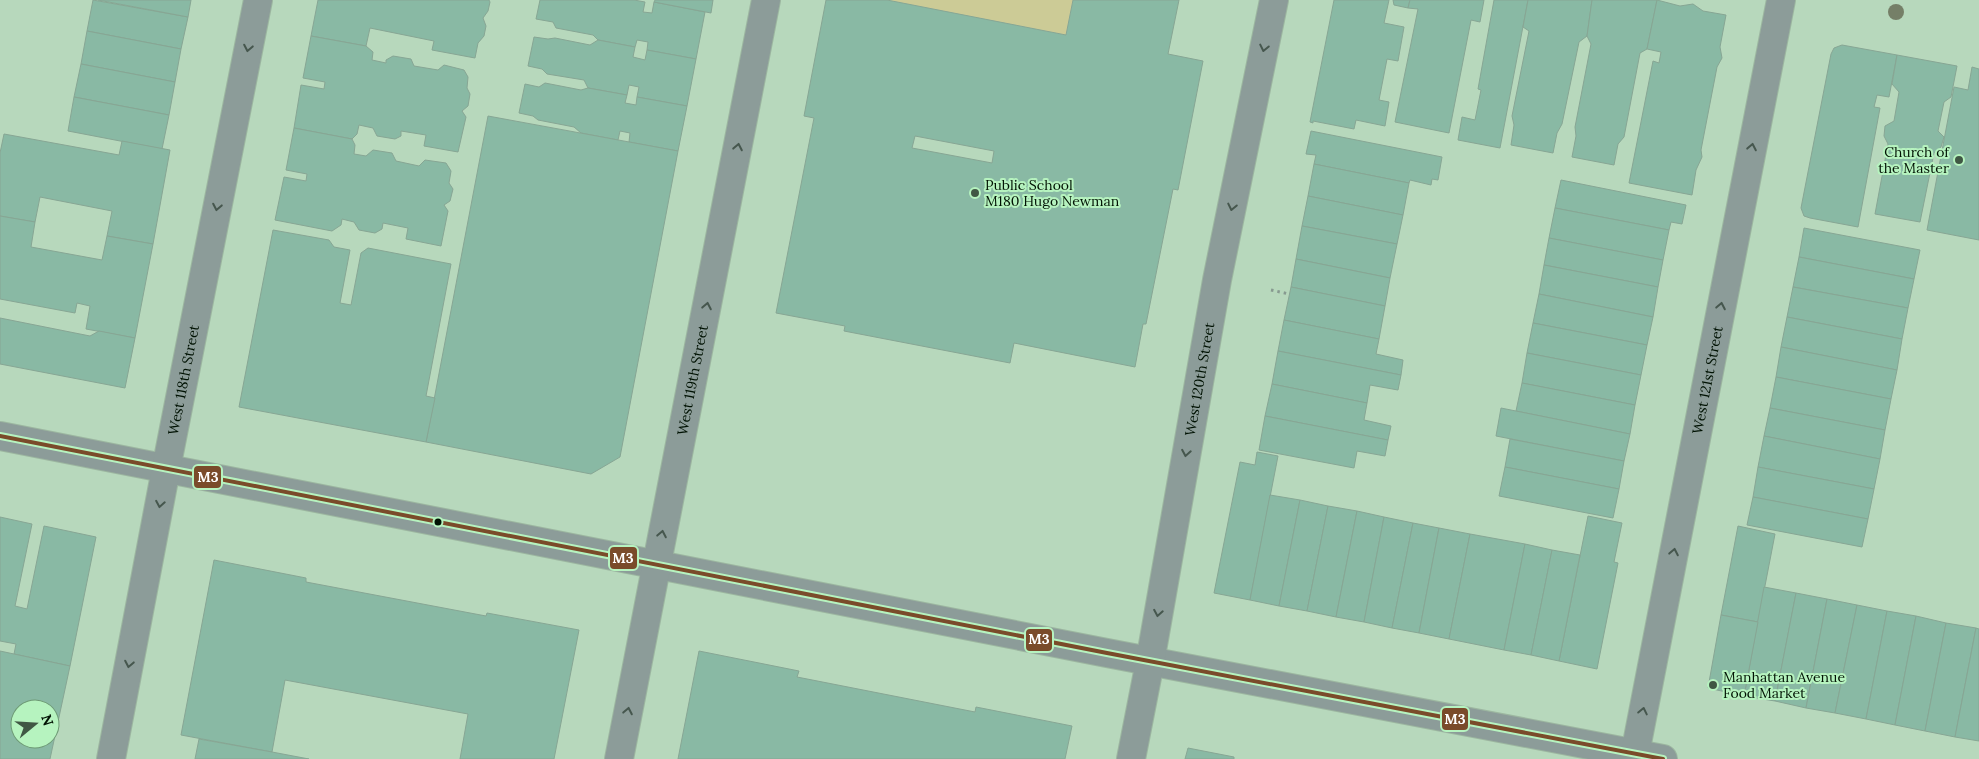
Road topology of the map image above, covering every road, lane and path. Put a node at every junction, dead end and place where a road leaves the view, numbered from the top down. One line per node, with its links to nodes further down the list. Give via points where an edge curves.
1 (258, 0): 8 (street, West 118th Street, one-way to 8)
2 (766, 0): 9 (street, West 119th Street, one-way to 2)
3 (1274, 0): 10 (street, West 120th Street, one-way to 10, via 1217,280)
4 (1780, 0): 11 (street, West 121st Street, one-way to 4)
5 (1271, 290): 6 (path)
6 (1289, 294)
7 (0, 436): 8 (street)
8 (166, 469): 9 (street); 12 (street, West 118th Street, one-way to 12)
9 (657, 565): 10 (street); 13 (street, West 119th Street, one-way to 9)
10 (1150, 662): 11 (street); 14 (street, West 120th Street)
11 (1634, 756): 15 (street)
12 (112, 759)
13 (619, 759)
14 (1131, 759)
15 (1663, 759)

